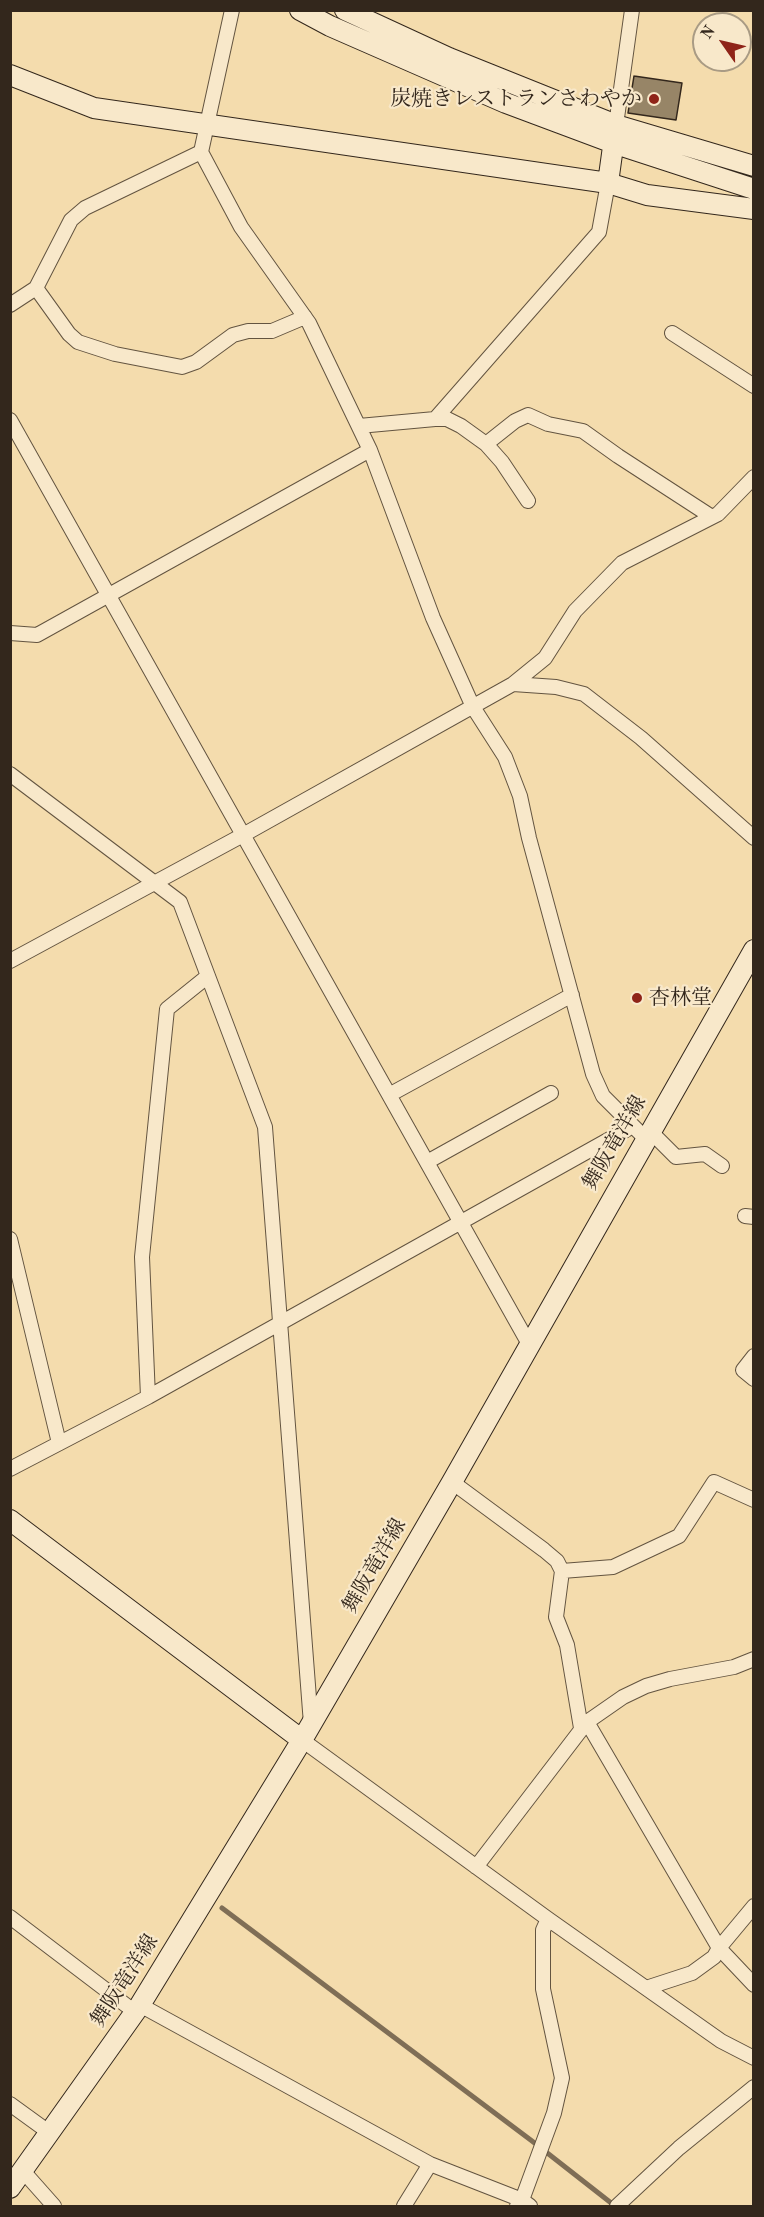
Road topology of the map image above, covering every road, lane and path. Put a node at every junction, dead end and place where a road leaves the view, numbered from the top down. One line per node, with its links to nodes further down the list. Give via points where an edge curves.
1 (232, 10): 6 (street)
2 (300, 10): 7 (street, via 506,103)
3 (345, 10): 7 (street)
4 (632, 10): 7 (street)
5 (10, 75): 6 (street, via 94,108)
6 (207, 124): 8 (street); 10 (street)
7 (615, 134): 9 (street); 10 (street); 11 (street)
8 (201, 152): 13 (street, via 86,208 71,220); 15 (street, via 241,227)
9 (753, 166)
10 (608, 183): 12 (street, via 647,195); 18 (street, via 599,232)
11 (753, 189)
12 (753, 209)
13 (36, 288): 14 (street); 15 (street, via 78,342 115,354 182,367 196,362 233,335 272,331)
14 (10, 305)
15 (305, 317): 20 (street)
16 (672, 333): 17 (street)
17 (753, 387)
18 (435, 419): 20 (street); 21 (street, via 447,419)
19 (10, 420): 26 (street)
20 (359, 426): 22 (street)
21 (486, 444): 24 (street); 25 (street, via 514,421 528,415 548,424 583,431)
22 (370, 450): 26 (street); 29 (street, via 433,618)
23 (753, 477): 25 (street)
24 (528, 501)
25 (712, 517): 28 (street, via 622,563 575,611 545,658)
26 (108, 595): 27 (street, via 37,635); 31 (street)
27 (10, 633)
28 (513, 684): 29 (street); 32 (street, via 556,687 584,694 641,738)
29 (473, 707): 31 (street); 37 (street, via 505,757 520,796)
30 (10, 774): 33 (street)
31 (243, 835): 33 (street); 39 (street)
32 (753, 838)
33 (153, 884): 35 (street); 36 (street, via 180,902)
34 (753, 950): 40 (street, 舞阪竜洋線)
35 (10, 961)
36 (208, 976): 45 (street, via 265,1127); 49 (street, via 167,1008 142,1257)
37 (572, 996): 39 (street); 40 (street, via 593,1074 603,1096)
38 (551, 1093): 41 (street)
39 (389, 1095): 41 (street)
40 (643, 1132): 42 (street, via 676,1157 705,1154); 43 (street); 46 (street, 舞阪竜洋線)
41 (427, 1162): 43 (street)
42 (722, 1166)
43 (460, 1222): 45 (street); 46 (street)
44 (10, 1239): 50 (street)
45 (279, 1323): 49 (street); 58 (street)
46 (529, 1344): 52 (street, 舞阪竜洋線)
47 (753, 1356): 48 (street, via 743,1370)
48 (753, 1379)
49 (148, 1397): 50 (street)
50 (59, 1443): 51 (street)
51 (10, 1469)
52 (452, 1482): 55 (street, via 544,1550); 58 (street, 舞阪竜洋線)
53 (753, 1500): 55 (street, via 714,1482 679,1536 613,1568)
54 (10, 1520): 58 (street)
55 (562, 1571): 57 (street, via 556,1617 567,1645)
56 (753, 1659): 57 (street, via 734,1667 646,1686 623,1696)
57 (584, 1725): 59 (street); 63 (street)
58 (307, 1732): 59 (street); 66 (street, 舞阪竜洋線)
59 (476, 1867): 62 (street)
60 (753, 1906): 63 (street)
61 (10, 1917): 66 (street)
62 (548, 1919): 65 (street); 74 (street, via 543,1930 543,1989 562,2078)
63 (719, 1947): 64 (street); 65 (street, via 714,1957 692,1973)
64 (753, 1985)
65 (646, 1988): 67 (street)
66 (137, 2008): 70 (street, 舞阪竜洋線); 71 (street)
67 (753, 2058)
68 (753, 2087): 77 (street)
69 (10, 2104): 70 (street)
70 (50, 2133): 72 (street, 舞阪竜洋線)
71 (430, 2164): 74 (street); 76 (street)
72 (23, 2171): 73 (street, 舞阪竜洋線); 75 (street)
73 (10, 2188)
74 (523, 2204)
75 (54, 2206)
76 (404, 2206)
77 (617, 2206)

